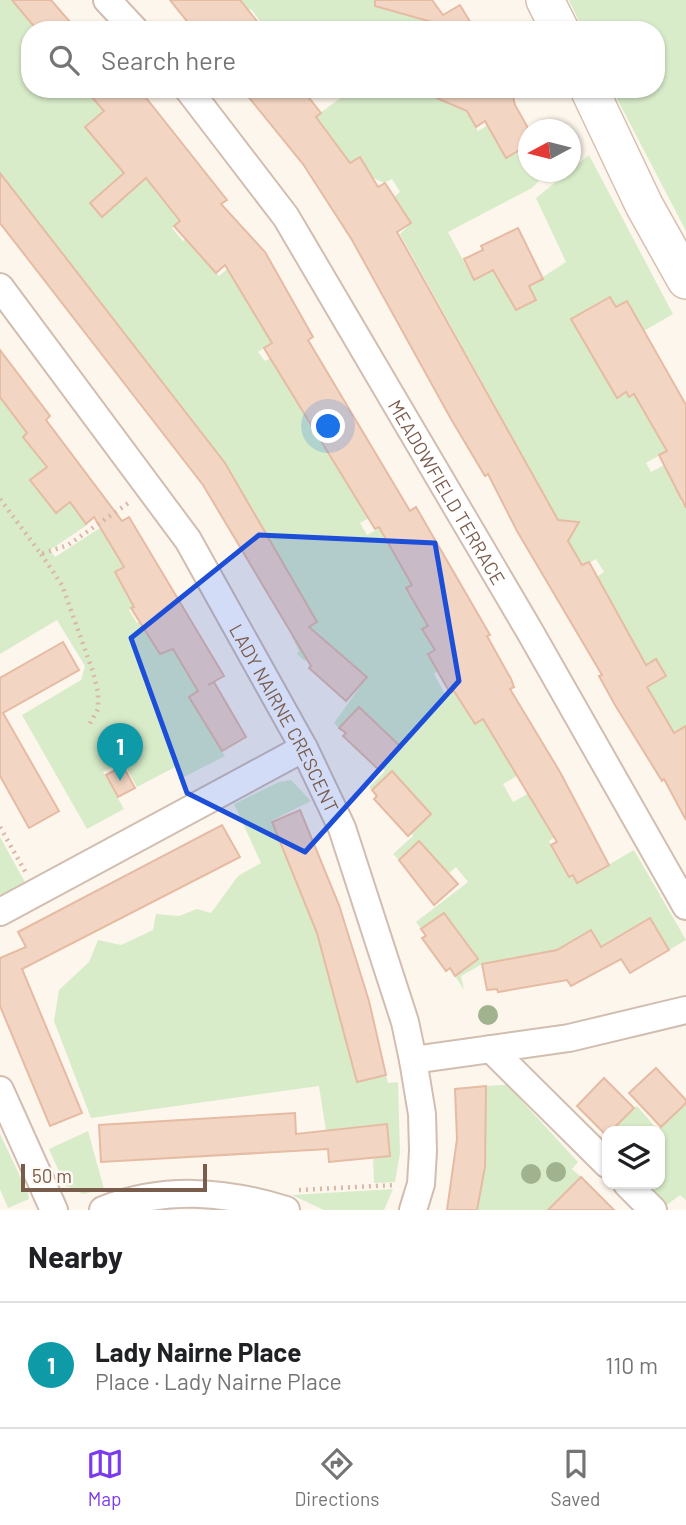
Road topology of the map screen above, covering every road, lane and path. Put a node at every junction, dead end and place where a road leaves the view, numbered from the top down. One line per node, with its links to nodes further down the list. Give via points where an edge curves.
1 (107, 0): 3 (street)
2 (545, 0): 4 (street)
3 (127, 21)
4 (556, 21)
5 (195, 98): 16 (street, MEADOWFIELD TERRACE, via 286,217 502,582)
6 (593, 98): 7 (street)
7 (686, 280)
8 (0, 287): 13 (street, LADY NAIRNE CRESCENT, via 183,532)
9 (0, 499): 11 (path)
10 (124, 506): 11 (path, via 68,545)
11 (41, 554): 12 (path, via 62,585 93,672 97,709)
12 (88, 726)
13 (304, 748): 15 (street); 20 (street, LADY NAIRNE CRESCENT, via 359,875)
14 (0, 827): 15 (path)
15 (36, 892): 17 (street)
16 (686, 906)
17 (0, 912)
18 (686, 1010): 19 (street, via 612,1030)
19 (491, 1049): 20 (street); 22 (street)
20 (413, 1060): 23 (street, LADY NAIRNE CRESCENT, via 422,1114)
21 (0, 1090): 26 (street)
22 (602, 1159)
23 (421, 1184): 25 (path, via 283,1191); 28 (street, LADY NAIRNE CRESCENT)
24 (632, 1189): 29 (street)
25 (277, 1207): 27 (street, via 229,1195 172,1194)
26 (54, 1210)
27 (103, 1210)
28 (413, 1210)
29 (653, 1210)

